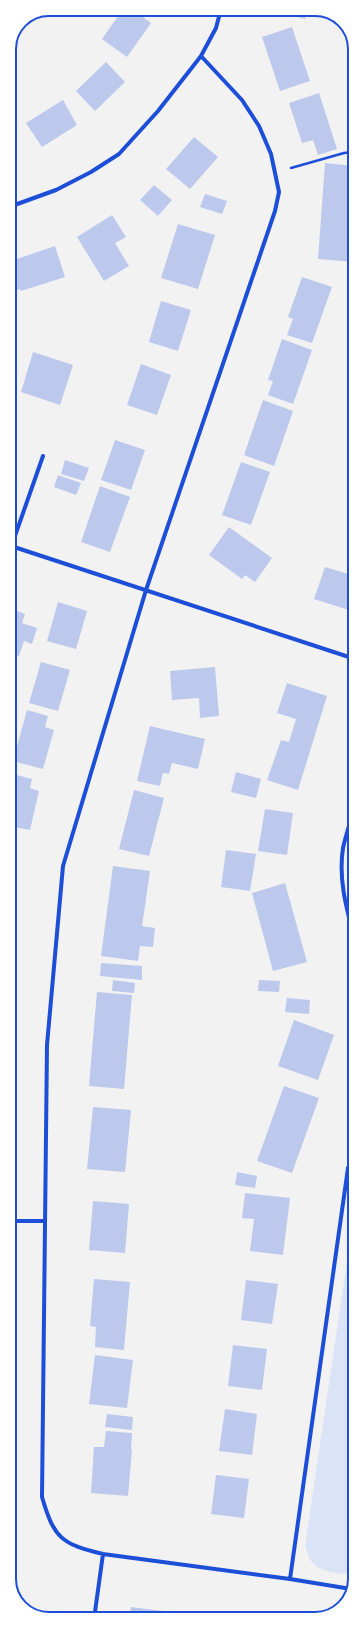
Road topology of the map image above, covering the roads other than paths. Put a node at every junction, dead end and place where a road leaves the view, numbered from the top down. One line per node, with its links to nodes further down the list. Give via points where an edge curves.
1 (219, 16): 2 (street)
2 (202, 56): 3 (street, via 158,111 118,154 91,172 56,190); 7 (street, via 242,100 259,126 271,154 279,192 275,211)
3 (16, 204)
4 (43, 456): 5 (street)
5 (16, 532)
6 (16, 548): 7 (street)
7 (146, 590): 8 (street); 13 (street, via 63,866 47,1045)
8 (348, 657)
9 (348, 830): 10 (street, via 343,848 342,875)
10 (348, 915)
11 (348, 1168): 15 (street)
12 (16, 1221): 13 (street)
13 (45, 1221): 14 (street, via 42,1497 49,1520 57,1534 77,1548)
14 (103, 1554): 15 (street); 17 (street)
15 (290, 1579): 16 (street)
16 (346, 1588)
17 (95, 1612)

